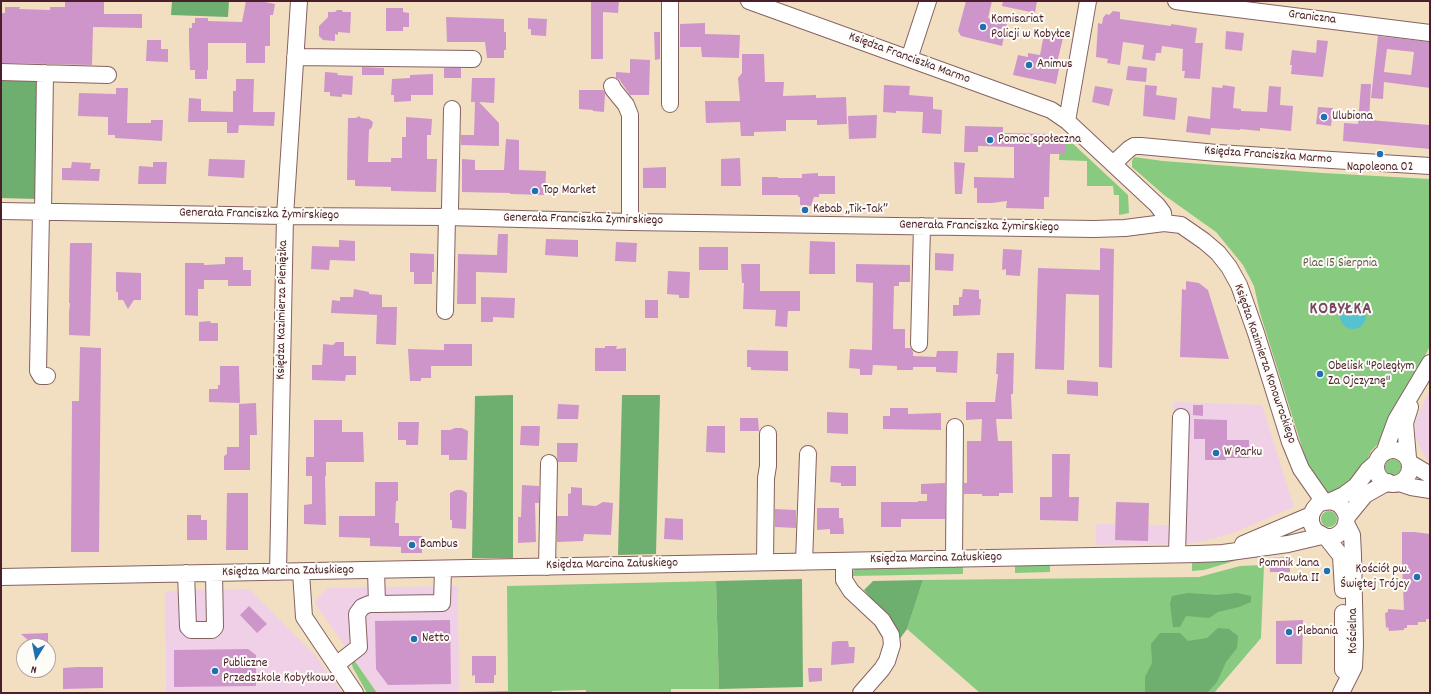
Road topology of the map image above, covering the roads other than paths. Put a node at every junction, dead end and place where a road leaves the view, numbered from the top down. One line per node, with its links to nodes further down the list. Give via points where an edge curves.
1 (299, 1): 9 (street, Księdza Kazimierza Pieniążka)
2 (670, 1): 16 (street)
3 (749, 1): 11 (street, Księdza Franciszka Marmo)
4 (928, 1): 11 (street)
5 (1088, 1): 18 (street)
6 (1176, 1): 7 (street, Graniczna)
7 (1196, 2): 8 (street, Graniczna)
8 (1430, 33)
9 (295, 58): 10 (street); 23 (street, Księdza Kazimierza Pieniążka)
10 (473, 59)
11 (909, 59): 18 (street, Księdza Franciszka Marmo, via 1051,110)
12 (1, 72): 13 (street)
13 (45, 73): 14 (street); 22 (street)
14 (108, 75)
15 (612, 86): 25 (street, via 626,104 630,115)
16 (670, 104)
17 (452, 109): 24 (street, via 450,209)
18 (1067, 121): 19 (street)
19 (1113, 164): 20 (street, Księdza Franciszka Marmo, via 1129,149 1141,146); 26 (street, via 1157,205 1163,213)
20 (1430, 166)
21 (1, 211): 22 (street, Generała Franciszka Żymirskiego)
22 (42, 212): 23 (street, Generała Franciszka Żymirskiego); 31 (street, via 38,371 41,376)
23 (285, 216): 24 (street, Generała Franciszka Żymirskiego); 55 (street, Księdza Kazimierza Pieniążka)
24 (447, 217): 25 (street, Generała Franciszka Żymirskiego); 28 (street)
25 (630, 222): 27 (street, Generała Franciszka Żymirskiego)
26 (1164, 222): 27 (street, Generała Franciszka Żymirskiego, via 1125,228 1094,229); 43 (street, Księdza Kazimierza Konowrockiego, via 1181,225 1211,247 1229,267 1239,285 1301,469 1302,485)
27 (922, 226): 29 (street)
28 (445, 311)
29 (919, 344)
30 (1430, 363): 32 (street)
31 (47, 376)
32 (1418, 385): 37 (street, via 1396,420); 38 (street, via 1405,423)
33 (1181, 417): 47 (street)
34 (956, 427): 48 (street)
35 (768, 434): 50 (street)
36 (808, 454): 51 (street)
37 (1380, 457): 38 (street, via 1391,450 1396,450); 41 (street, via 1376,469 1379,476); 43 (street, Księdza Marcina Załuskiego, via 1356,486 1344,495)
38 (1409, 460): 40 (street); 41 (street, via 1409,474 1405,479)
39 (549, 463): 52 (street)
40 (1430, 475)
41 (1393, 482): 42 (street, via 1411,488); 44 (street, via 1364,495)
42 (1430, 490)
43 (1320, 506): 44 (street, via 1339,504); 45 (street, via 1311,523 1315,531); 46 (street, Księdza Marcina Załuskiego)
44 (1347, 520): 45 (street, via 1339,534 1333,537); 62 (street, Kościelna, via 1352,535 1355,646 1354,667)
45 (1324, 536): 46 (street, Księdza Marcina Załuskiego, via 1288,544); 62 (street, Kościelna, via 1341,556)
46 (1223, 552): 47 (street, Księdza Marcina Załuskiego)
47 (1177, 554): 48 (street, Księdza Marcina Załuskiego)
48 (954, 559): 49 (street, Księdza Marcina Załuskiego)
49 (844, 561): 51 (street, Księdza Marcina Załuskiego); 64 (street, via 844,580 851,591 882,620 891,635 892,645 887,661)
50 (765, 562): 51 (street, Księdza Marcina Załuskiego); 52 (street, Księdza Marcina Załuskiego)
51 (804, 562)
52 (547, 567): 53 (street, Księdza Marcina Załuskiego)
53 (443, 569): 54 (street, Księdza Marcina Załuskiego); 60 (street, via 442,603)
54 (376, 570): 56 (street, Księdza Marcina Załuskiego); 60 (street)
55 (278, 572): 56 (street, Księdza Marcina Załuskiego); 58 (street, Księdza Marcina Załuskiego)
56 (301, 572): 61 (street, via 304,617)
57 (186, 573): 58 (street, Księdza Marcina Załuskiego); 58 (street, via 188,627 191,630 212,630 215,626); 59 (street, Księdza Marcina Załuskiego)
58 (214, 573)
59 (1, 577)
60 (377, 604): 61 (street, via 362,607 357,614 359,647)
61 (336, 665): 63 (street)
62 (1346, 692)
63 (355, 693)
64 (861, 693)

